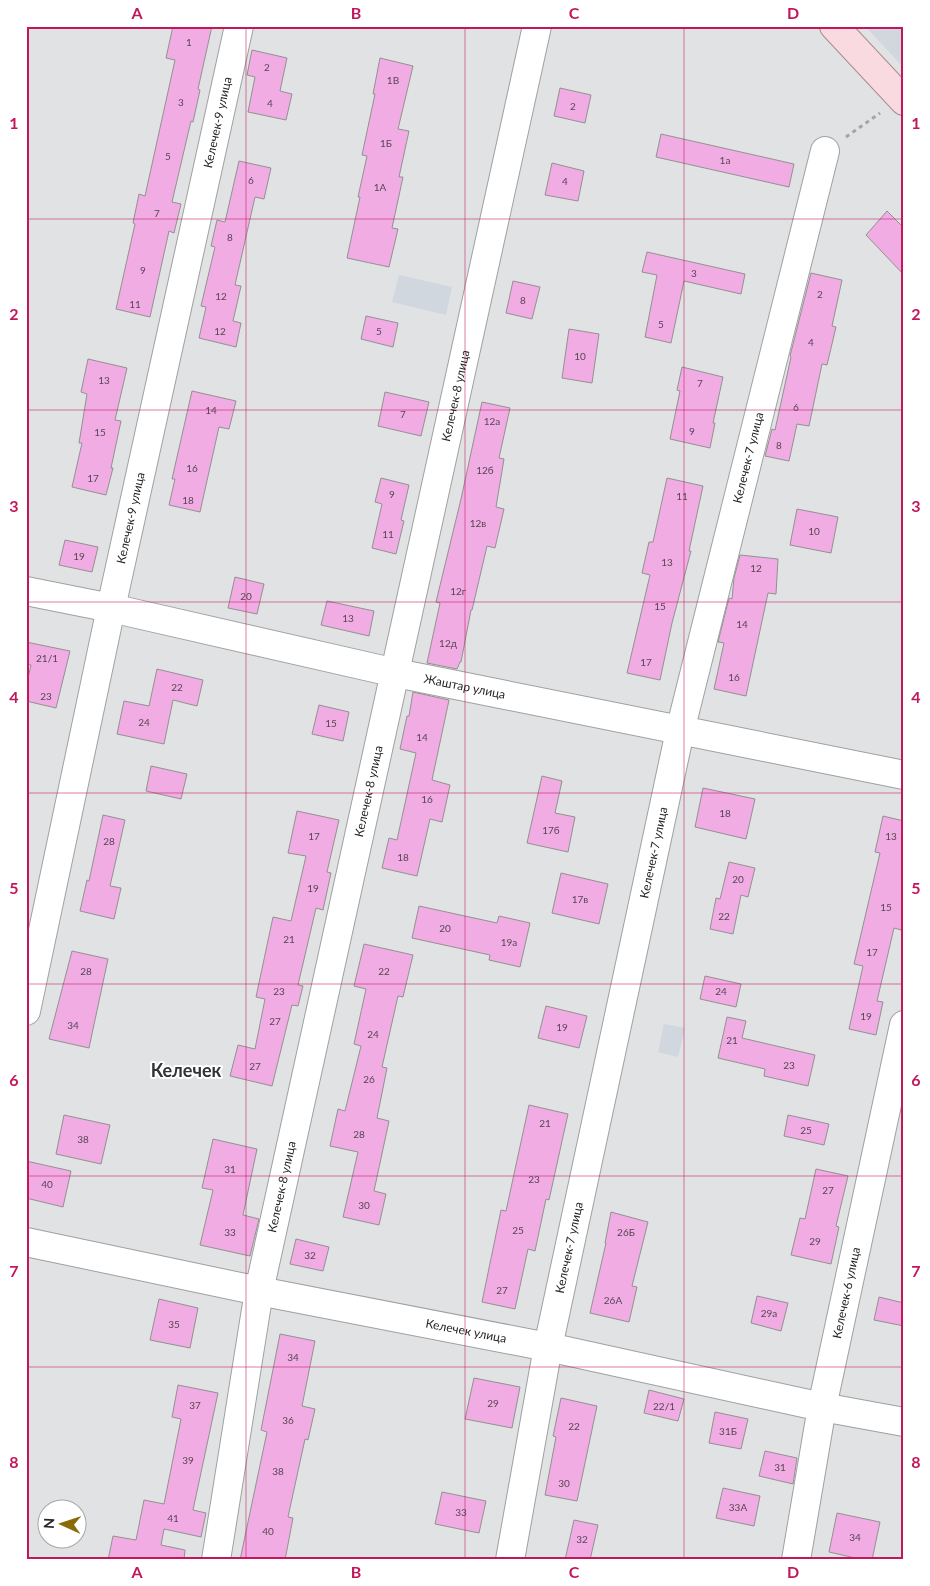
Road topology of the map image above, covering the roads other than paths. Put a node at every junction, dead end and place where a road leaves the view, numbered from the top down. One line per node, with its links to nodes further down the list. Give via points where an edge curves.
1 (239, 26): 7 (street, Келечек-9 улица)
2 (537, 26): 8 (street, Келечек-8 улица)
3 (834, 26): 4 (main road)
4 (902, 100)
5 (825, 151): 9 (street, Келечек-7 улица)
6 (26, 591): 7 (street, Жаштар улица)
7 (111, 608): 8 (street, Жаштар улица); 11 (street, Келечек-9 улица)
8 (396, 673): 9 (street, Жаштар улица); 14 (street, Келечек-8 улица)
9 (680, 731): 10 (street, Жаштар улица); 15 (street, Келечек-7 улица)
10 (904, 775)
11 (26, 1011)
12 (904, 1025): 16 (street, Келечек-6 улица)
13 (26, 1242): 14 (street, Келечек улица)
14 (259, 1291): 15 (street, Келечек улица); 18 (street, Келечек-8 улица)
15 (548, 1347): 16 (street, Келечек улица); 19 (street, Келечек-7 улица)
16 (822, 1407): 17 (street, Келечек улица); 20 (street, Келечек-6 улица)
17 (904, 1422)
18 (216, 1560)
19 (510, 1560)
20 (796, 1560)

